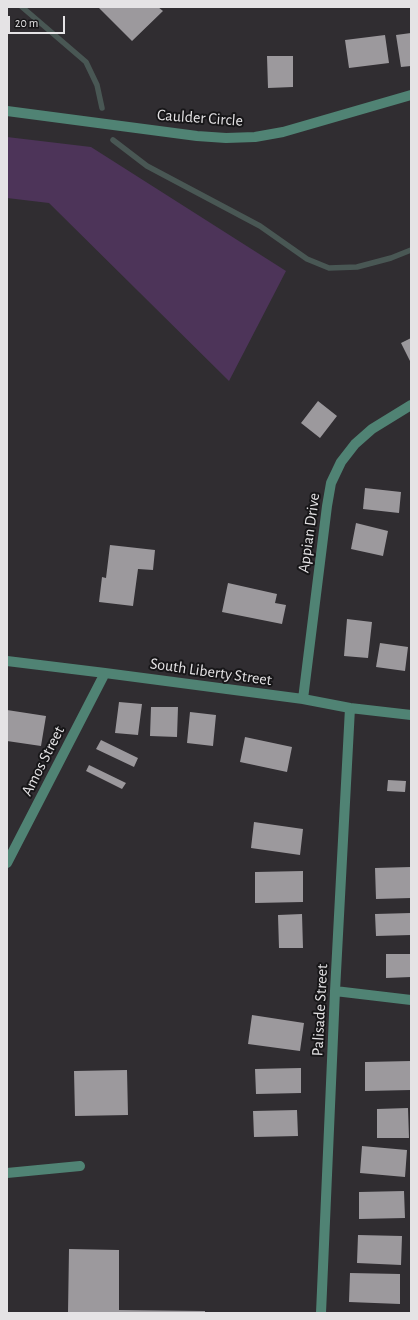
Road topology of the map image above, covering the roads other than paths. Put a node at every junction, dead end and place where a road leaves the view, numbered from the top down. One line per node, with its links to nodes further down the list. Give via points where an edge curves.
1 (411, 95): 2 (street, Caulder Circle, via 283,132 255,137 197,136)
2 (7, 111)
3 (411, 406): 6 (street, Appian Drive, via 372,430 355,444 341,462 331,483)
4 (7, 662): 5 (street, South Liberty Street)
5 (105, 673): 6 (street, South Liberty Street); 9 (street, Amos Street)
6 (303, 700): 7 (street, South Liberty Street)
7 (350, 708): 8 (street, South Liberty Street); 10 (street, Palisade Street)
8 (411, 715)
9 (7, 863)
10 (335, 991): 11 (street); 14 (street, Palisade Street)
11 (411, 1000)
12 (80, 1166): 13 (street)
13 (7, 1174)
14 (321, 1313)

